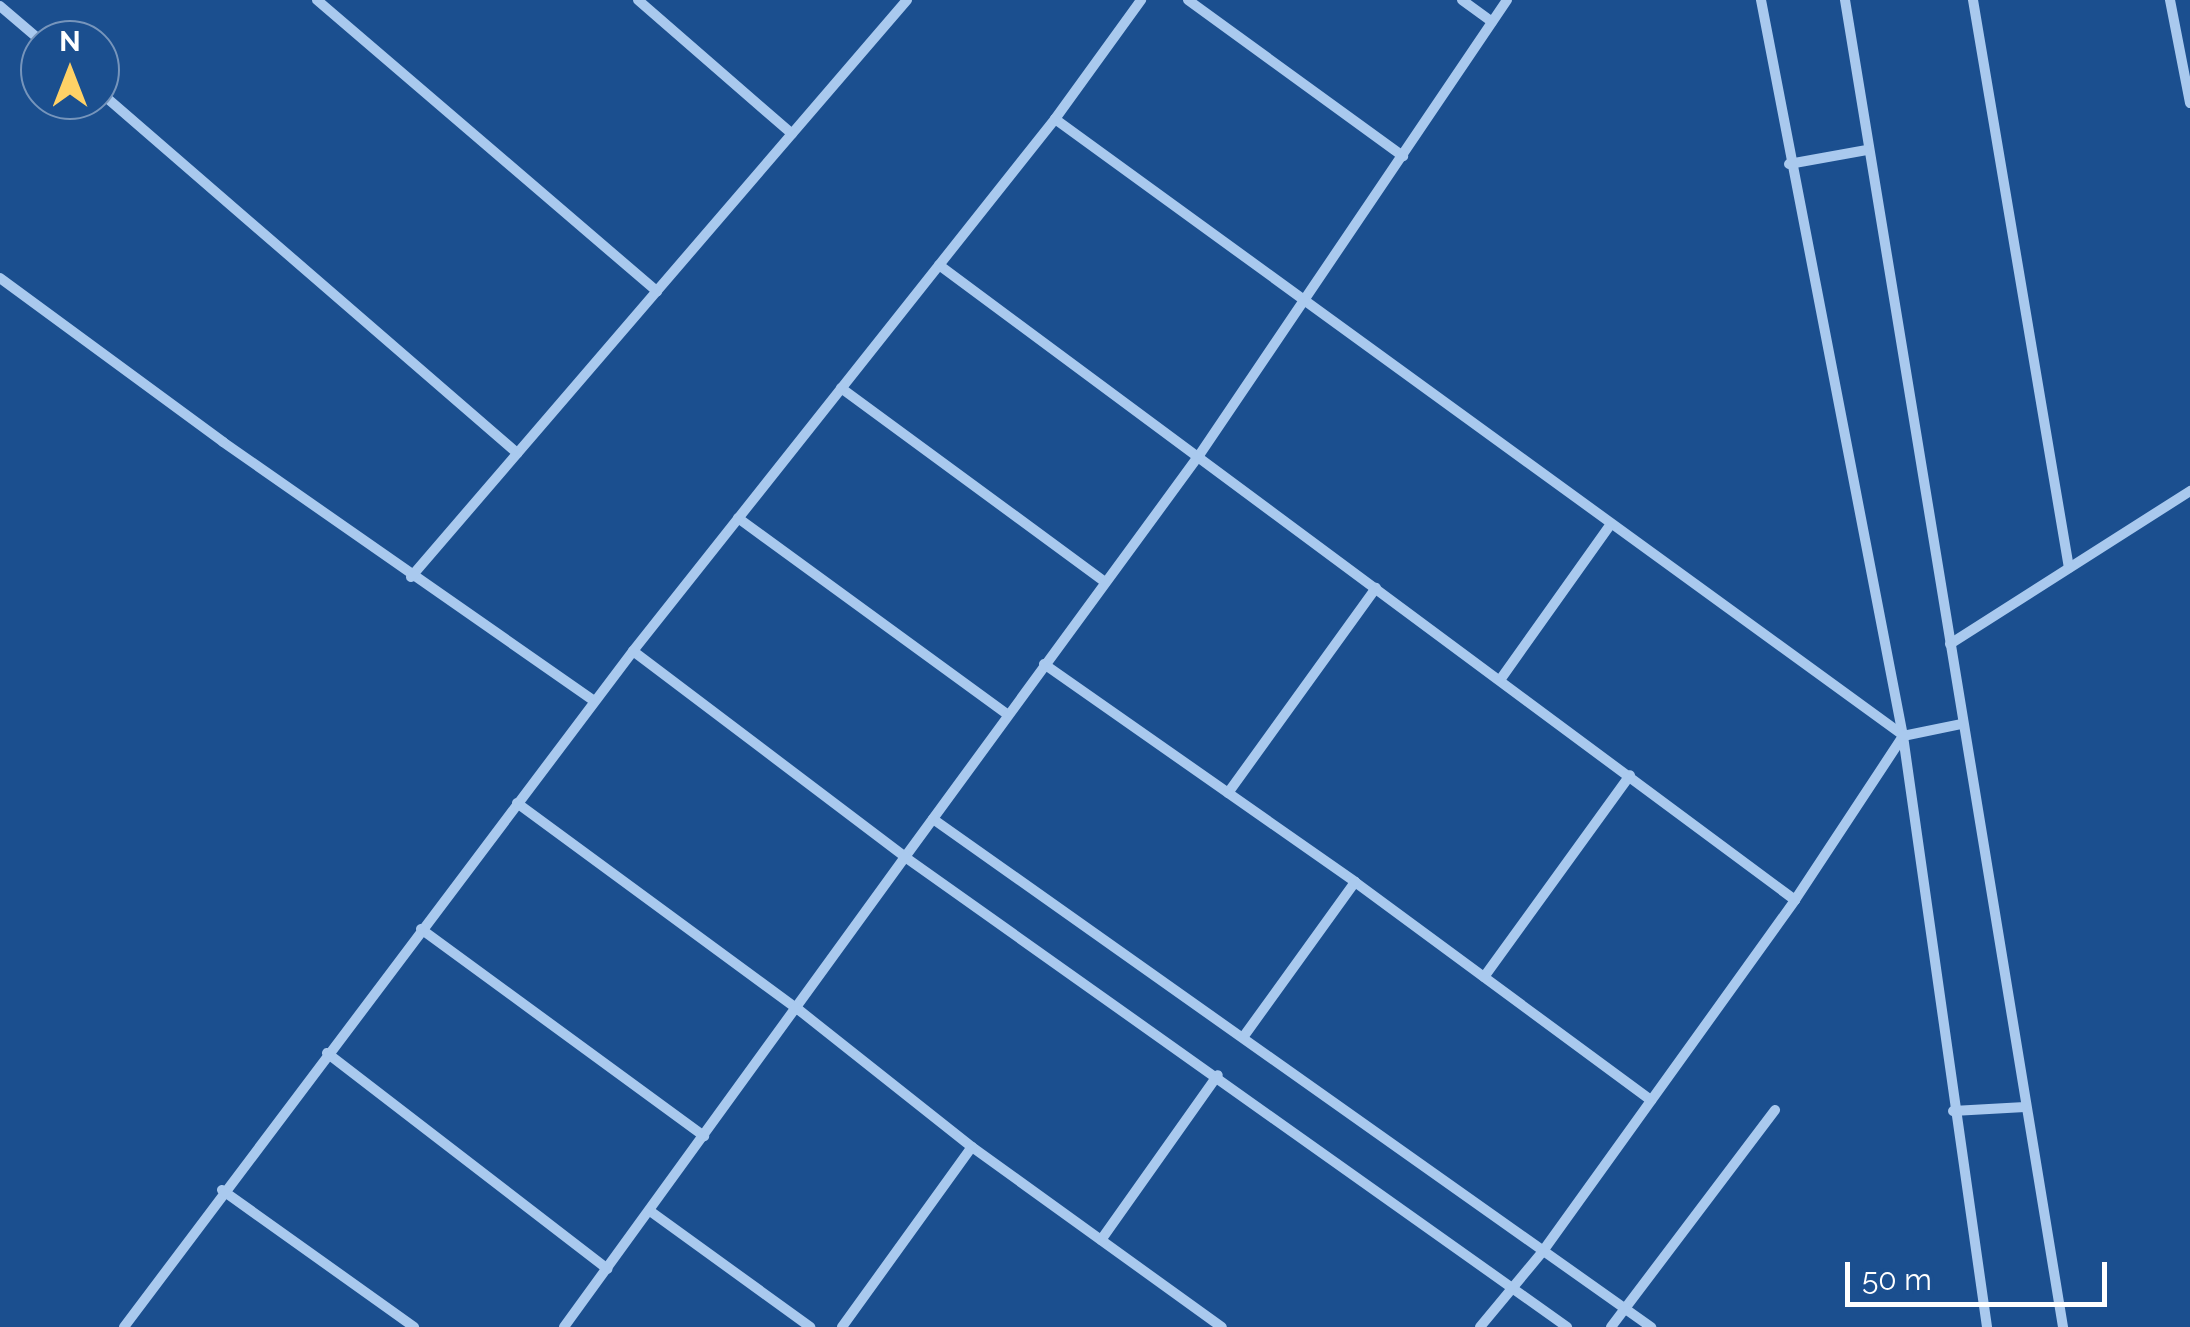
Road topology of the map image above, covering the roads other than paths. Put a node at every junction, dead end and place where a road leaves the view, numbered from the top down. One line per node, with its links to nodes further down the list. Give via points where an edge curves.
1 (318, 0): 24 (street)
2 (638, 0): 18 (street)
3 (907, 0): 18 (street)
4 (1141, 0): 17 (street)
5 (1188, 0): 20 (street)
6 (1462, 0): 13 (street)
7 (1507, 0): 13 (street)
8 (1761, 0): 21 (street)
9 (1845, 0): 19 (street)
10 (1973, 0): 32 (street)
11 (2170, 0): 15 (street)
12 (0, 6): 14 (street)
13 (1492, 22): 20 (street)
14 (20, 23)
15 (2190, 103)
16 (120, 109): 27 (street)
17 (1055, 119): 22 (street); 25 (street)
18 (792, 134): 24 (street)
19 (1867, 150): 21 (street); 36 (street)
20 (1403, 156): 25 (street)
21 (1790, 164): 43 (street)
22 (939, 265): 26 (street); 28 (street)
23 (0, 278): 33 (street)
24 (656, 292): 27 (street)
25 (1304, 303): 28 (street); 31 (street)
26 (841, 388): 30 (street); 34 (street)
27 (518, 453): 33 (street)
28 (1200, 454): 34 (street); 35 (street)
29 (2190, 491): 32 (street)
30 (738, 518): 37 (street); 41 (street)
31 (1610, 525): 39 (street); 43 (street)
32 (2069, 568): 36 (street)
33 (412, 576): 40 (street)
34 (1105, 582): 38 (street)
35 (1376, 588): 39 (street); 45 (street)
36 (1950, 644): 42 (street)
37 (632, 650): 40 (street); 48 (street)
38 (1044, 664): 41 (street); 45 (street)
39 (1500, 680): 44 (street)
40 (594, 702): 46 (street)
41 (1008, 715): 47 (street)
42 (1961, 724): 43 (street); 58 (street)
43 (1904, 736): 50 (street); 60 (street)
44 (1630, 775): 50 (street); 52 (street)
45 (1228, 793): 49 (street)
46 (517, 802): 51 (street); 53 (street)
47 (933, 819): 48 (street); 54 (street)
48 (905, 857): 53 (street); 56 (street)
49 (1355, 882): 52 (street); 54 (street)
50 (1795, 900): 57 (street)
51 (421, 928): 55 (street); 61 (street)
52 (1484, 977): 57 (street)
53 (799, 1010): 61 (street); 62 (street)
54 (1244, 1036): 66 (street)
55 (327, 1053): 63 (street); 67 (street)
56 (1218, 1076): 65 (street); 68 (street)
57 (1651, 1100): 66 (street)
58 (2026, 1107): 60 (street); 70 (street)
59 (1775, 1110): 69 (street)
60 (1953, 1111): 81 (street)
61 (704, 1136): 64 (street)
62 (972, 1147): 65 (street); 75 (street)
63 (222, 1190): 71 (street); 72 (street)
64 (650, 1211): 67 (street); 74 (street)
65 (1101, 1240): 76 (street)
66 (1543, 1251): 68 (street); 69 (street)
67 (607, 1268): 73 (street)
68 (1510, 1288): 77 (street); 78 (street)
69 (1626, 1310): 79 (street); 80 (street)
70 (2063, 1326): 82 (street)
71 (124, 1327)
72 (414, 1327)
73 (564, 1327)
74 (810, 1327)
75 (842, 1327)
76 (1222, 1327)
77 (1480, 1327)
78 (1566, 1327)
79 (1611, 1327)
80 (1652, 1327)
81 (1986, 1327)
82 (2054, 1327)

